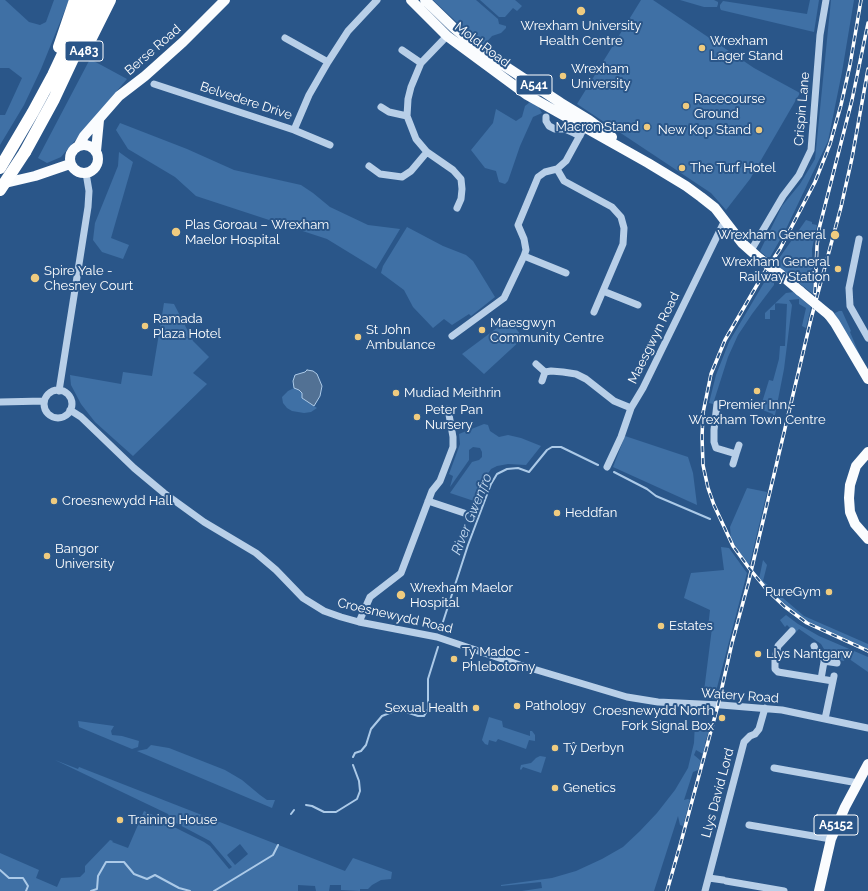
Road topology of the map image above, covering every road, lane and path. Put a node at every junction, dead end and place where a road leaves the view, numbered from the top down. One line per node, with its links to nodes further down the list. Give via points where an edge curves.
1 (75, 0): 15 (highway, A483, via 59,44)
2 (86, 0): 15 (highway, A483)
3 (98, 0): 17 (highway, A483)
4 (110, 0): 17 (highway, A483, via 82,55)
5 (225, 0): 21 (main road, Berse Road, via 145,76 119,96)
6 (377, 0): 13 (street, via 348,31)
7 (411, 0): 10 (main road, Mold Road / A541)
8 (425, 0): 10 (main road, Mold Road / A541)
9 (826, 0): 38 (street, Crispin Lane, via 820,35 811,150 799,175)
10 (451, 32): 14 (street); 22 (main road, Mold Road / A541, via 479,55 561,103)
11 (286, 38): 13 (street)
12 (402, 50): 14 (street)
13 (328, 62): 23 (street, via 309,95)
14 (421, 63): 19 (street, via 411,87)
15 (53, 75): 30 (highway, A483)
16 (154, 84): 23 (street, Belvedere Drive)
17 (54, 99): 34 (highway, A483, bridge, via 25,152)
18 (381, 107): 19 (street)
19 (406, 116): 27 (street, via 416,139)
20 (546, 117): 22 (street, via 549,126 555,129 570,131)
21 (99, 120): 24 (main road, Berse Road); 26 (main road)
22 (585, 128): 31 (street, via 566,161); 36 (main road, Mold Road / A541, via 686,186)
23 (294, 130): 25 (street, Belvedere Drive)
24 (79, 145): 26 (main road, via 88,145); 28 (main road, via 70,155)
25 (330, 145)
26 (96, 151): 32 (main road, via 97,164)
27 (427, 152): 29 (street, via 411,171 402,177 380,174); 35 (street, via 454,170 461,179 461,200)
28 (70, 164): 32 (main road, via 77,171); 33 (main road)
29 (369, 166)
30 (0, 168)
31 (557, 169): 39 (street, via 538,177 518,225 524,239); 41 (street, via 564,181 612,207 620,216 624,228 623,244)
32 (86, 173): 50 (street, via 88,207)
33 (0, 184)
34 (0, 190)
35 (457, 208)
36 (725, 220): 38 (main road, Mold Road / A541); 54 (street, Maesgwyn Road)
37 (859, 239): 45 (street, via 849,288 850,306)
38 (751, 251): 48 (main road, A541, bridge, via 829,315)
39 (524, 256): 40 (street); 44 (street, via 504,298)
40 (566, 273)
41 (603, 291): 42 (street); 43 (street)
42 (638, 305)
43 (594, 312)
44 (452, 336)
45 (868, 338)
46 (536, 364): 47 (street)
47 (544, 372): 49 (street); 54 (street, via 576,374 614,401)
48 (868, 379)
49 (542, 381)
50 (59, 391): 52 (street, via 48,394); 56 (street, via 70,397)
51 (0, 402): 52 (street)
52 (44, 402): 56 (street, via 47,413 54,418 65,416)
53 (717, 404): 59 (street, via 714,430 716,448)
54 (631, 408): 61 (street, Maesgwyn Road)
55 (448, 409): 62 (street, via 453,447 440,481)
56 (70, 410): 65 (street, Croesnewydd Road, via 81,417 134,468 179,504 268,562 303,598 324,611)
57 (739, 444): 59 (street)
58 (868, 452): 64 (main road, via 856,466 849,498 850,512 855,524)
59 (736, 454): 60 (street)
60 (733, 464)
61 (607, 467)
62 (428, 501): 63 (street); 65 (street, via 401,573 370,597)
63 (464, 513)
64 (868, 539)
65 (359, 622): 71 (street, Croesnewydd Road, via 437,637)
66 (792, 631): 70 (street, via 778,646 775,669 778,672)
67 (814, 646): 68 (street, via 817,654 825,656)
68 (824, 660): 69 (street); 70 (street)
69 (837, 663)
70 (821, 679): 73 (street, via 834,679)
71 (610, 692): 72 (street, Watery Road, via 658,702)
72 (765, 708): 73 (street, Watery Road); 80 (street, Llys David Lord, via 759,729 744,742)
73 (825, 719): 74 (street, Watery Road)
74 (868, 728)
75 (868, 764): 77 (main road, A5152)
76 (774, 768): 77 (street)
77 (858, 783): 79 (main road, A5152)
78 (749, 825): 79 (street)
79 (831, 839): 83 (main road, A5152)
80 (709, 878): 81 (street, Llys David Lord); 82 (street)
81 (705, 891)
82 (784, 891)
83 (819, 891)

